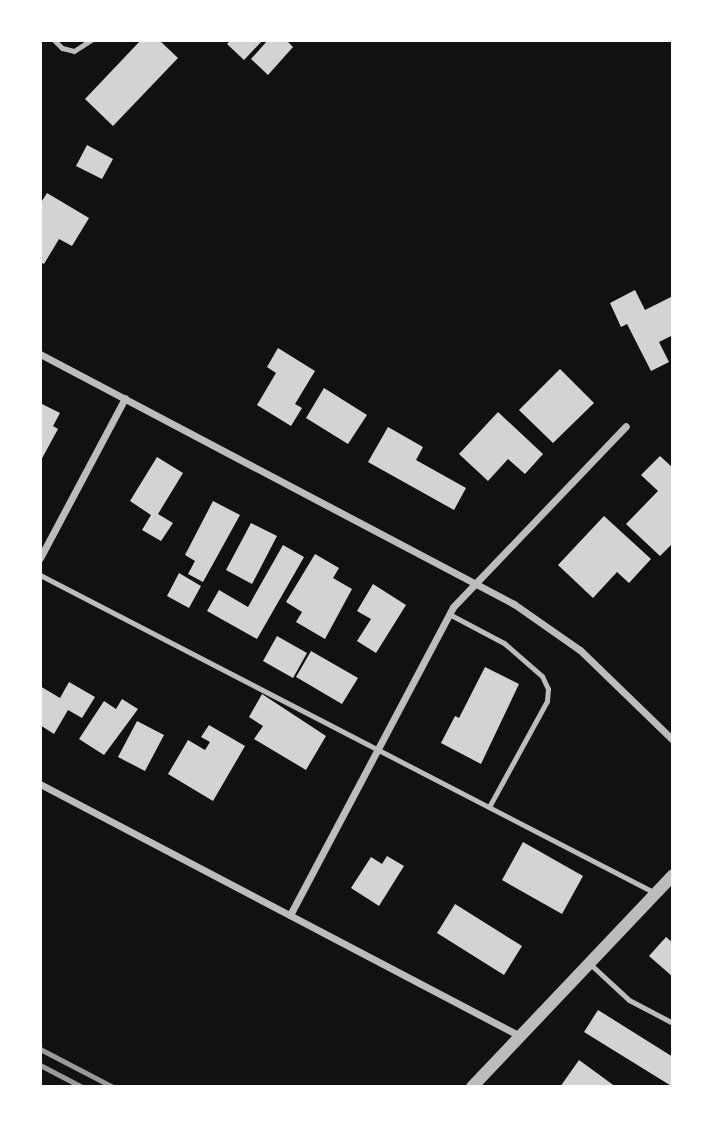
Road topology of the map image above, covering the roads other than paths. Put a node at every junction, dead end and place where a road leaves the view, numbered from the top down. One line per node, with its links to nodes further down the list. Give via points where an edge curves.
1 (54, 40): 2 (lane, via 74,51)
2 (91, 40)
3 (40, 354): 4 (street)
4 (125, 398): 6 (street); 8 (street)
5 (626, 426): 8 (street)
6 (40, 558)
7 (40, 575): 11 (lane)
8 (476, 583): 9 (street); 10 (street, via 549,625)
9 (449, 614): 11 (street); 13 (lane, via 504,643 542,676 548,689 547,701)
10 (673, 740)
11 (378, 750): 13 (lane); 16 (street)
12 (40, 784): 16 (street)
13 (489, 807): 15 (lane)
14 (673, 874): 15 (street)
15 (655, 893): 17 (street)
16 (290, 915): 19 (street)
17 (589, 963): 18 (lane, via 629,1000); 19 (street)
18 (673, 1023)
19 (520, 1036): 20 (street)
20 (472, 1087)

